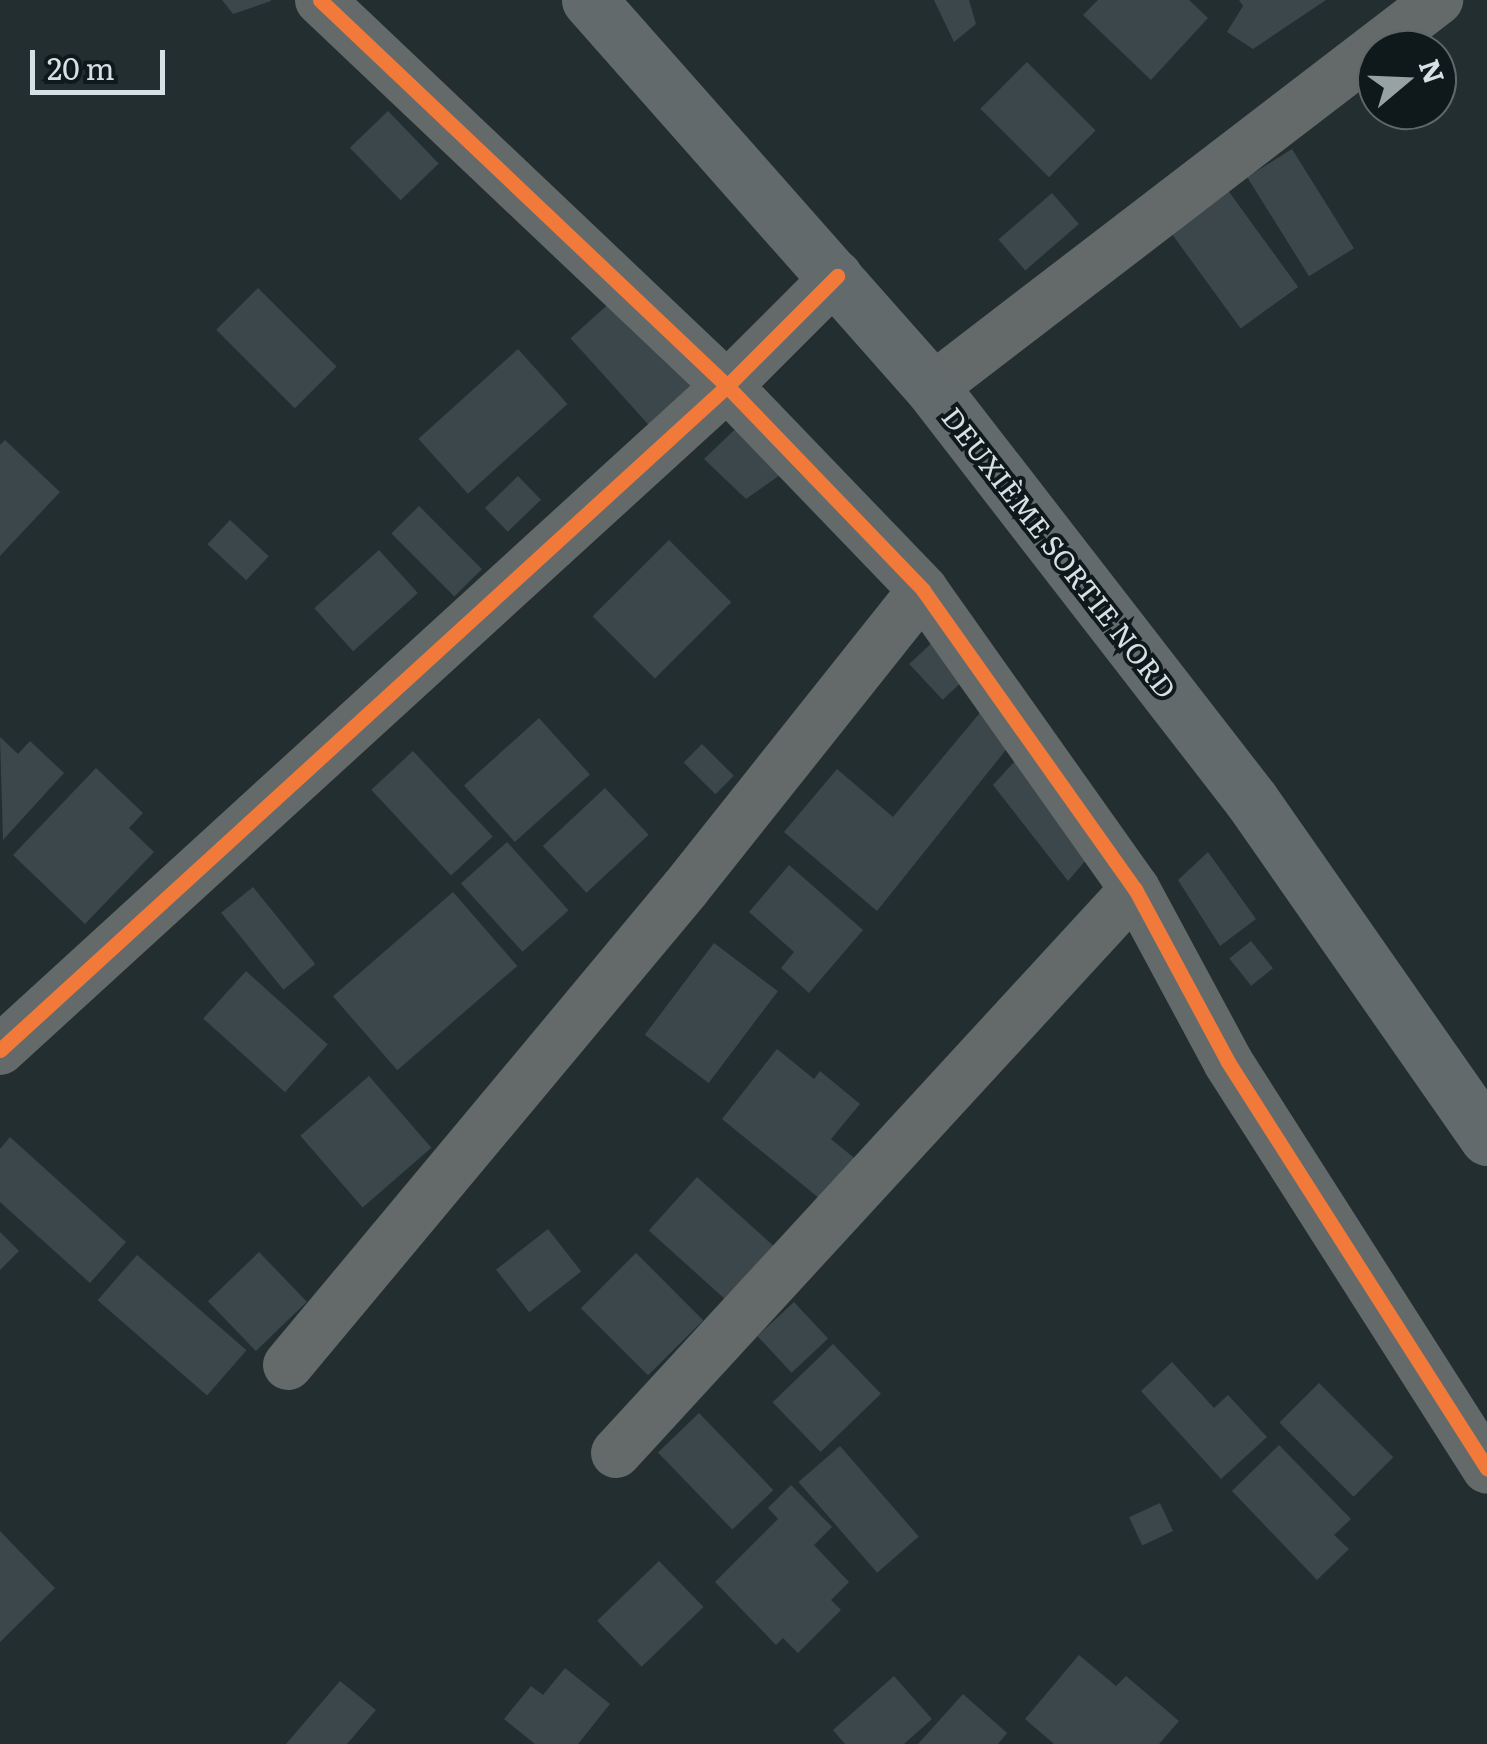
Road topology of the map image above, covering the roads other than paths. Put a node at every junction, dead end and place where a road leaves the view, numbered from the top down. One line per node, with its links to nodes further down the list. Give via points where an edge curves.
1 (320, 0): 5 (street)
2 (589, 0): 4 (main road, DEUXIÈME SORTIE NORD)
3 (1438, 0): 6 (street)
4 (837, 276): 5 (street); 6 (main road, DEUXIÈME SORTIE NORD)
5 (728, 386): 7 (street); 9 (street)
6 (932, 388): 10 (main road, DEUXIÈME SORTIE NORD, via 1252,800)
7 (922, 590): 8 (street); 11 (street, via 686,889)
8 (1135, 889): 12 (street); 13 (street, via 1228,1062)
9 (0, 1050)
10 (1487, 1138)
11 (288, 1365)
12 (616, 1453)
13 (1487, 1468)

